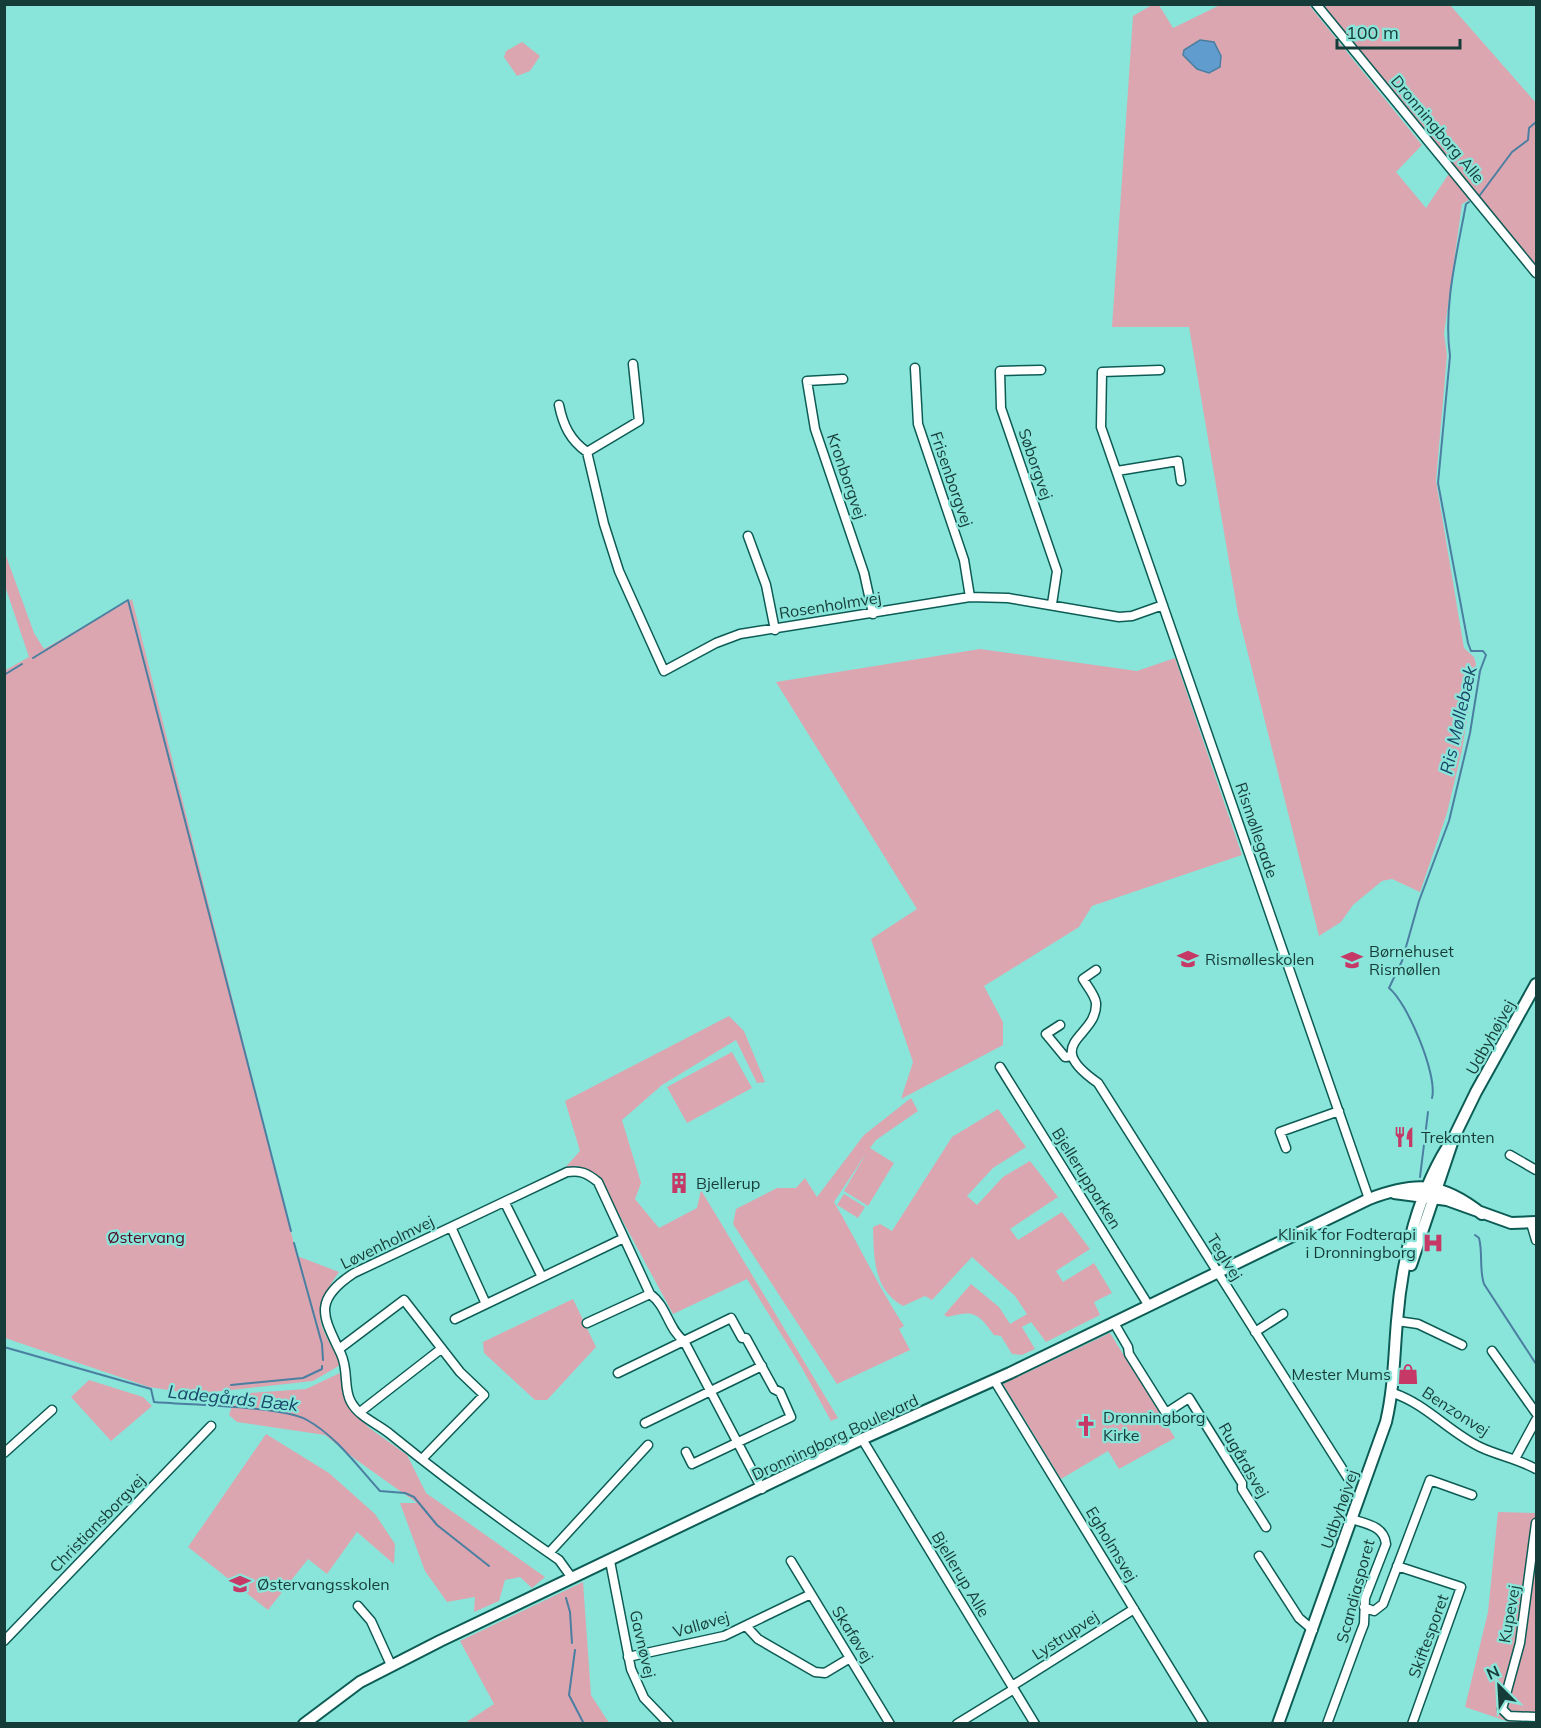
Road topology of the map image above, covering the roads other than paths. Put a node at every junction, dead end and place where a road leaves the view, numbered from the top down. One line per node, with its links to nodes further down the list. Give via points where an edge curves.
1 (1316, 4): 2 (street, Dronningborg Alle)
2 (1536, 273)
3 (633, 364): 9 (street, via 639,421)
4 (915, 369): 13 (street, Frisenborgvej, via 918,424 964,560)
5 (1041, 370): 14 (street, Søborgvej, via 1000,370 1001,408 1057,571)
6 (1160, 370): 10 (street, Rismøllegade, via 1102,372 1101,427)
7 (843, 379): 16 (street, Kronborgvej, via 807,381 815,429 864,573)
8 (559, 405): 9 (street, via 563,425)
9 (587, 452): 17 (street, Rosenholmvej, via 604,524 637,616 664,671 740,634)
10 (1117, 471): 11 (street, via 1178,460); 15 (street, Rismøllegade)
11 (1181, 481)
12 (748, 536): 17 (street, via 766,585)
13 (970, 597): 14 (street, Rosenholmvej); 16 (street, Rosenholmvej)
14 (1052, 604): 15 (street, Rosenholmvej, via 1119,617)
15 (1163, 604): 23 (street, Rismøllegade)
16 (873, 614): 17 (street, Rosenholmvej)
17 (775, 630)
18 (1096, 970): 21 (street, via 1083,979 1096,1000 1096,1011 1074,1044)
19 (1536, 984): 27 (street, Udbyhøjvej, via 1442,1155)
20 (1060, 1025): 21 (street, Teglvej, via 1046,1034 1059,1053)
21 (1072, 1056): 34 (street, Teglvej, via 1076,1065 1098,1083)
22 (1000, 1067): 38 (street, Bjellerupparken)
23 (1339, 1111): 24 (street, via 1280,1132); 28 (street, Rismøllegade)
24 (1286, 1148)
25 (1510, 1155): 26 (street)
26 (1536, 1170)
27 (1432, 1192): 28 (street, Dronningborg Boulevard, via 1388,1193); 30 (street, Dronningborg Boulevard, via 1511,1223); 41 (street, Udbyhøjvej, via 1406,1261)
28 (1369, 1199): 34 (street, Dronningborg Boulevard)
29 (505, 1203): 31 (street, Løvenholmvej); 32 (street, Løvenholmvej, via 567,1172 589,1174 598,1182); 35 (street)
30 (1534, 1223): 33 (street)
31 (451, 1227): 37 (street, Løvenholmvej); 47 (street, Løvenholmvej, via 338,1283 325,1312 326,1327)
32 (624, 1238): 35 (street); 36 (street, Løvenholmvej)
33 (1536, 1240)
34 (1217, 1273): 38 (street, Dronningborg Boulevard); 44 (street, Teglvej)
35 (542, 1277): 37 (street)
36 (650, 1294): 42 (street); 45 (street, Løvenholmvej, via 659,1300 677,1336)
37 (486, 1304): 40 (street)
38 (1149, 1306): 43 (street, Dronningborg Boulevard)
39 (1283, 1314): 44 (street)
40 (455, 1319)
41 (1397, 1321): 46 (street, via 1418,1324); 54 (street, Udbyhøjvej)
42 (587, 1323)
43 (1114, 1323): 52 (street, Dronningborg Boulevard); 74 (street, Rugårdsvej, via 1166,1413 1189,1398)
44 (1255, 1332): 69 (street, Teglvej)
45 (684, 1341): 50 (street, via 730,1318 742,1338 747,1338); 51 (street); 53 (street, Løvenholmvej)
46 (1462, 1345)
47 (339, 1349): 48 (street, via 404,1300); 56 (street, Løvenholmvej, via 347,1366 349,1397)
48 (441, 1349): 56 (street); 67 (street, via 484,1395)
49 (1492, 1351): 57 (street)
50 (762, 1366): 53 (street); 62 (street, via 791,1417)
51 (618, 1373)
52 (994, 1380): 61 (street, Dronningborg Boulevard); 85 (street, Egholmsvej)
53 (712, 1391): 59 (street); 62 (street, Løvenholmvej)
54 (1393, 1393): 66 (street, Benzonvej, via 1409,1398 1480,1447); 72 (street, Udbyhøjvej)
55 (52, 1410): 65 (street)
56 (360, 1412): 67 (street, Løvenholmvej)
57 (1536, 1413)
58 (1536, 1420): 66 (street)
59 (645, 1423)
60 (211, 1426): 88 (street, Christiansborgvej)
61 (862, 1439): 70 (street, Dronningborg Boulevard); 92 (street, Bjellerup Alle)
62 (739, 1442): 64 (street, via 692,1464); 70 (street, Løvenholmvej)
63 (648, 1445): 75 (street)
64 (686, 1452)
65 (4, 1453)
66 (1516, 1457): 68 (street, Benzonvej)
67 (422, 1459): 75 (street, Løvenholmvej)
68 (1536, 1469)
69 (1348, 1479)
70 (762, 1488): 77 (street, Dronningborg Boulevard)
71 (1472, 1495): 79 (street, via 1430,1480)
72 (1351, 1519): 84 (street, Scandiasporet, via 1385,1535 1386,1544); 87 (street, Udbyhøjvej)
73 (1536, 1523): 80 (street, Kupevej)
74 (1266, 1527)
75 (549, 1553): 81 (street, Løvenholmvej)
76 (1259, 1556): 87 (street, via 1299,1618)
77 (610, 1561): 81 (street, Dronningborg Boulevard); 89 (street, Gavnøvej)
78 (791, 1561): 82 (street, Skaføvej)
79 (1397, 1566): 84 (street, via 1379,1609); 102 (street, Skiftesporet, via 1461,1587)
80 (1534, 1569): 93 (street, Kupevej, via 1502,1709 1509,1716)
81 (572, 1578): 91 (street, Dronningborg Boulevard)
82 (810, 1594): 86 (street, Valløvej); 90 (street, Skaføvej)
83 (358, 1606): 91 (street, via 371,1621)
84 (1364, 1607): 101 (street, Scandiasporet, via 1364,1624)
85 (1134, 1608): 92 (street, Lystrupvej); 99 (street, Egholmsvej)
86 (746, 1626): 89 (street, Valløvej, via 706,1642); 90 (street, via 758,1639 815,1672 825,1673)
87 (1313, 1630): 100 (street, Udbyhøjvej)
88 (4, 1641)
89 (628, 1657): 95 (street, Gavnøvej, via 644,1698)
90 (850, 1658): 96 (street, Skaføvej)
91 (391, 1665): 94 (street, Dronningborg Boulevard, via 360,1682)
92 (1013, 1688): 97 (street, Lystrupvej); 98 (street, Bjellerup Alle)
93 (1536, 1717)
94 (304, 1724)
95 (669, 1724)
96 (890, 1724)
97 (957, 1724)
98 (1035, 1724)
99 (1204, 1724)
100 (1278, 1724)
101 (1327, 1724)
102 (1412, 1724)

